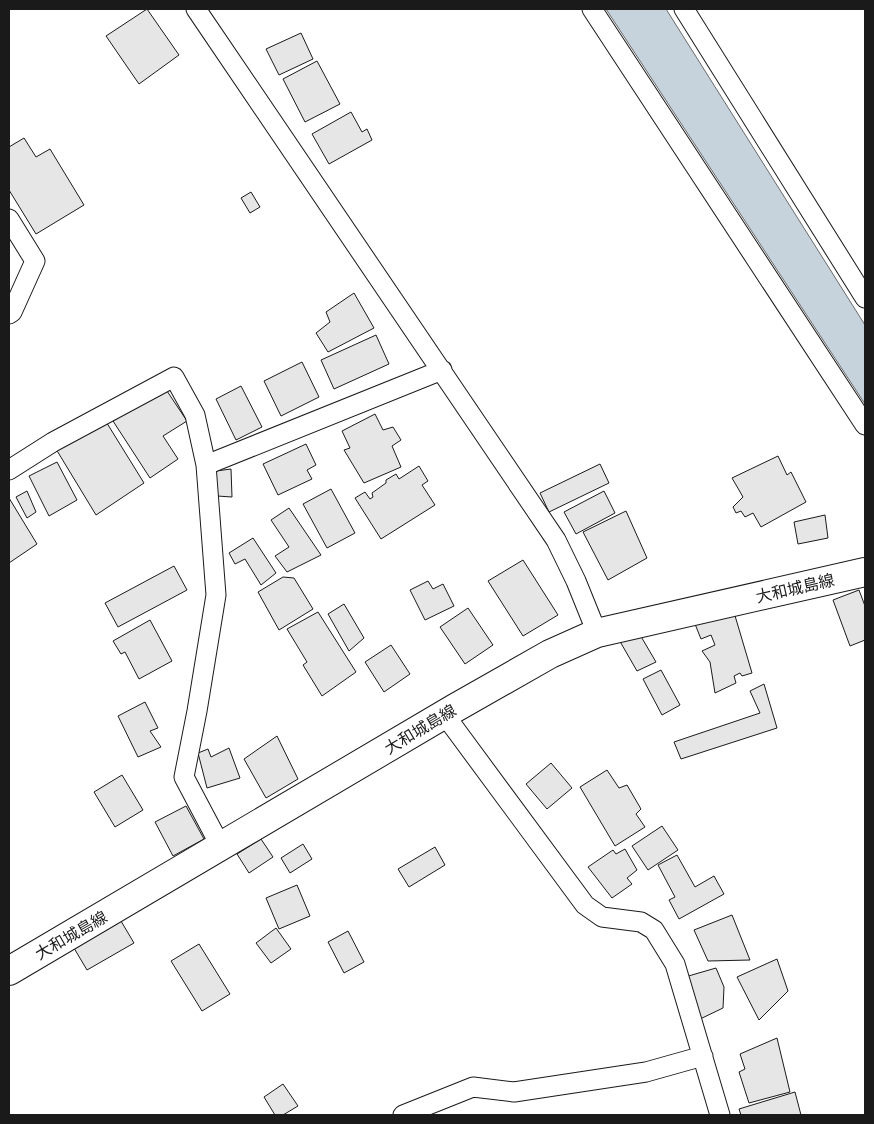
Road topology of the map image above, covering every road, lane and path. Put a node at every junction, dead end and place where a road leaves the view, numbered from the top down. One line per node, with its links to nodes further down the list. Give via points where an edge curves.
1 (196, 9): 7 (street)
2 (592, 9): 8 (street)
3 (684, 9): 5 (street)
4 (9, 219): 6 (street, via 35,261)
5 (865, 298)
6 (9, 314)
7 (442, 370): 9 (street); 12 (street, via 556,540)
8 (865, 425)
9 (206, 465): 10 (street, via 195,415 174,377 53,442); 14 (street, via 216,595 184,776)
10 (9, 470)
11 (863, 577): 12 (main road, 大和城島線)
12 (597, 633): 13 (main road, 大和城島線, via 550,654)
13 (444, 714): 14 (main road, 大和城島線); 16 (street, via 585,905 602,917 641,922 654,930 675,964)
14 (221, 847): 15 (main road, 大和城島線)
15 (9, 971)
16 (703, 1056): 17 (street, via 646,1072 514,1092 473,1087); 18 (street)
17 (403, 1115)
18 (720, 1115)

